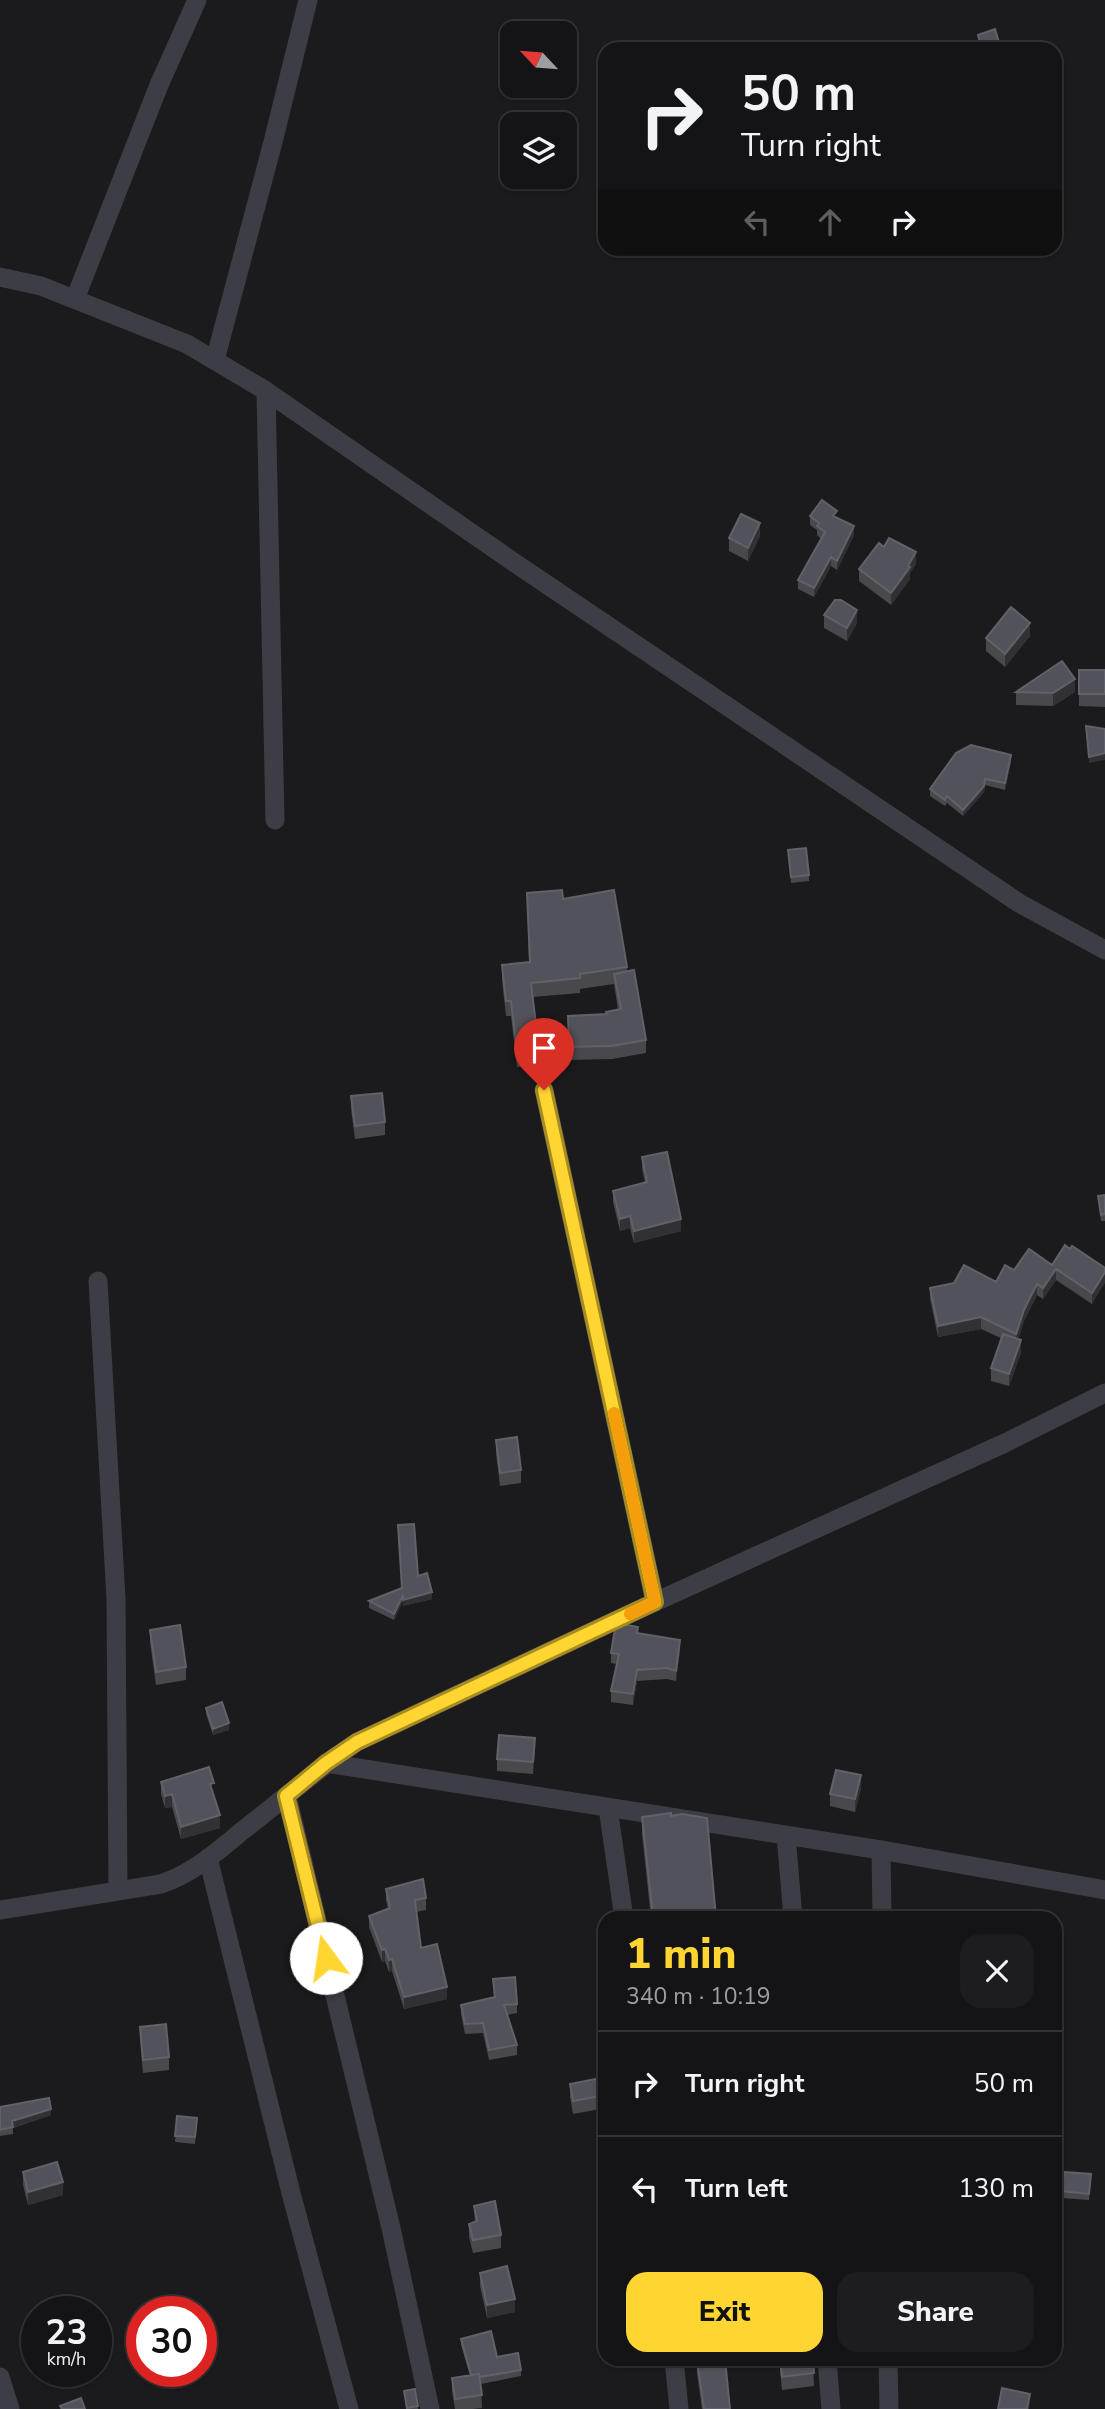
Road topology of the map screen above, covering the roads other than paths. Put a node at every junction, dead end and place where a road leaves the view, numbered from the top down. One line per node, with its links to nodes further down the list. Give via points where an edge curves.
1 (197, 0): 4 (street)
2 (308, 0): 5 (street)
3 (0, 277): 4 (street)
4 (75, 299): 5 (street)
5 (215, 360): 6 (street)
6 (266, 391): 7 (street); 8 (street, via 1019,902)
7 (275, 820)
8 (1105, 950)
9 (544, 1090): 12 (street)
10 (98, 1281): 20 (street, via 116,1599)
11 (1105, 1393): 12 (street)
12 (655, 1602): 13 (street, via 357,1742)
13 (326, 1763): 14 (street); 15 (street)
14 (286, 1796): 18 (street); 31 (street, via 388,2214)
15 (608, 1808): 16 (street); 22 (street)
16 (786, 1835): 17 (street); 23 (street)
17 (881, 1850): 19 (street); 24 (street)
18 (208, 1858): 20 (street, via 181,1877); 30 (street)
19 (1105, 1890)
20 (118, 1891): 21 (street)
21 (0, 1910)
22 (623, 1911)
23 (792, 1911)
24 (882, 1911)
25 (675, 2366): 32 (street)
26 (828, 2366): 33 (street)
27 (888, 2366): 34 (street)
28 (0, 2377): 29 (street)
29 (10, 2409)
30 (349, 2409)
31 (430, 2409)
32 (679, 2409)
33 (831, 2409)
34 (888, 2409)

